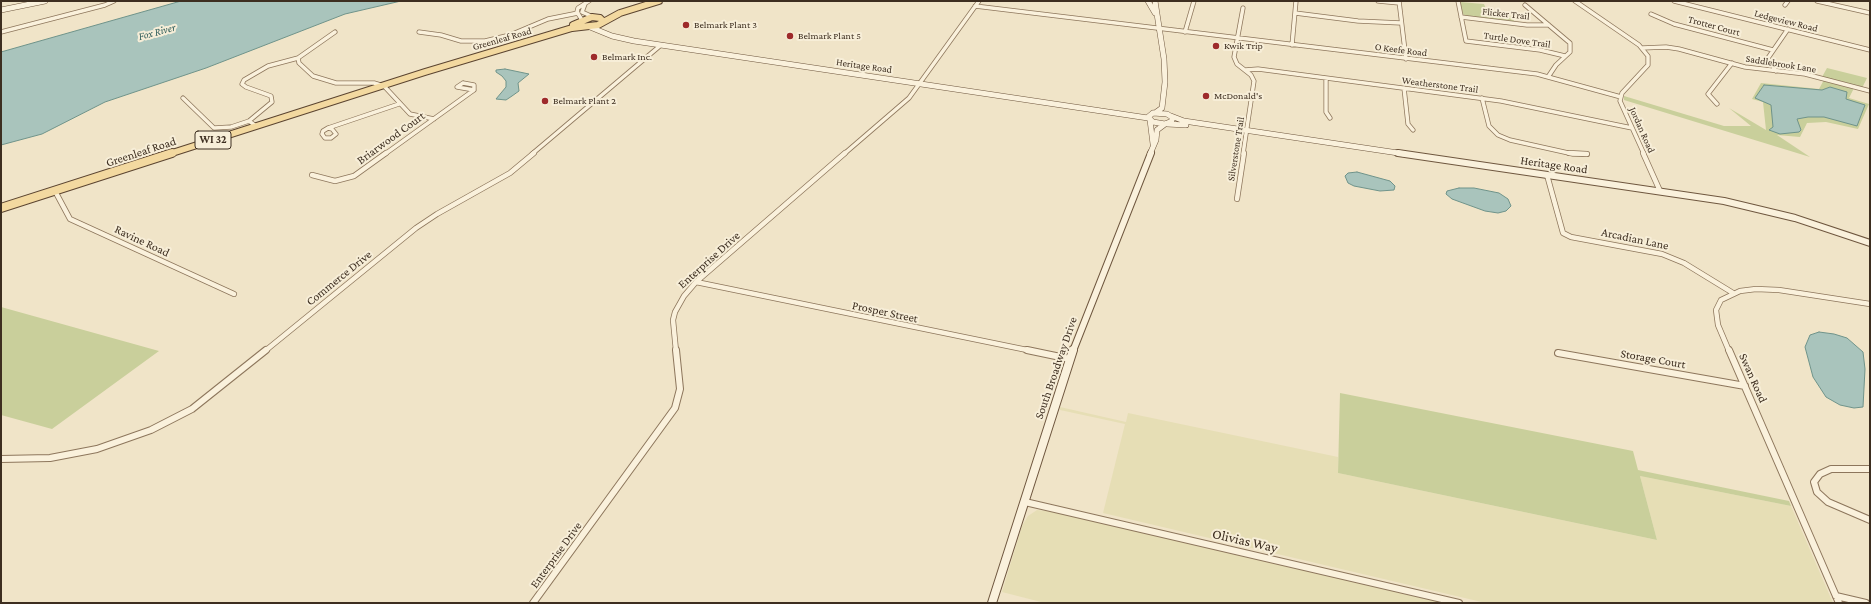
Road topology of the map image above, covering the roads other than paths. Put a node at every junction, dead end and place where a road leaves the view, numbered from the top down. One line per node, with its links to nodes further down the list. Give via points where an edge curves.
1 (45, 1): 23 (main road)
2 (114, 1): 37 (street)
3 (589, 1): 24 (street, via 579,6); 29 (street, via 581,10 584,14)
4 (650, 1): 29 (main road, WI 32)
5 (659, 1): 31 (main road, WI 32, via 628,10)
6 (978, 1): 21 (street, Enterprise Drive)
7 (1148, 1): 28 (main road)
8 (1155, 1): 28 (main road)
9 (1194, 1): 40 (street)
10 (1296, 1): 25 (street)
11 (1378, 1): 17 (street)
12 (1458, 1): 30 (street)
13 (1575, 1): 45 (street)
14 (1674, 1): 18 (street, Ledgeview Road)
15 (1788, 1): 20 (street)
16 (1818, 1): 26 (street)
17 (1399, 2): 32 (street)
18 (1688, 3): 36 (street, Ledgeview Road)
19 (1525, 5): 34 (street)
20 (1785, 5)
21 (975, 6): 35 (street, O Keefe Road); 56 (street, Enterprise Drive)
22 (1243, 8): 42 (street)
23 (1, 10)
24 (578, 13): 33 (street); 39 (street, via 548,19 491,40 468,42)
25 (1295, 13): 32 (street); 44 (street)
26 (1870, 13)
27 (1651, 14): 46 (street, Trotter Court, via 1674,24)
28 (1156, 15): 35 (main road)
29 (596, 17): 31 (main road); 33 (main road, WI 32)
30 (1461, 17): 34 (street, Flicker Trail); 48 (street, Turtle Dove Trail, via 1466,41 1540,50)
31 (603, 22): 33 (main road, WI 32); 41 (main road, Heritage Road, via 604,30)
32 (1401, 23): 50 (street)
33 (584, 24): 41 (main road, Heritage Road); 57 (main road, Greenleaf Road / WI 32)
34 (1549, 25): 48 (street, via 1570,43 1571,50)
35 (1158, 28): 40 (street, O Keefe Road); 64 (main road, via 1165,71)
36 (1788, 29): 46 (street); 47 (street, Ledgeview Road)
37 (1, 32)
38 (335, 32): 49 (street)
39 (419, 32)
40 (1185, 32): 42 (street, O Keefe Road)
41 (617, 37): 43 (main road, Heritage Road)
42 (1238, 38): 44 (street, O Keefe Road); 52 (street, Silverstone Trail, via 1235,60)
43 (661, 45): 56 (main road, Heritage Road); 97 (street, Commerce Drive, via 510,173 416,228 192,409 151,430 97,449 50,458)
44 (1292, 45): 50 (street, O Keefe Road)
45 (1642, 48): 51 (street, Saddlebrook Lane, via 1674,48); 61 (street, Jordan Road, via 1648,56 1648,65)
46 (1773, 50): 53 (street, via 1768,60)
47 (1870, 50)
48 (1566, 56): 54 (street)
49 (298, 58): 57 (street, via 299,63 313,76 327,82 374,83); 73 (street, via 268,66 244,80 242,84 271,96 272,102)
50 (1406, 59): 54 (street, O Keefe Road)
51 (1732, 63): 53 (street, Saddlebrook Lane, via 1753,69); 66 (street, via 1708,94)
52 (1245, 70): 55 (street, Weatherstone Trail); 80 (street, Silverstone Trail, via 1254,81)
53 (1776, 71): 60 (street, Saddlebrook Lane, via 1811,76)
54 (1548, 77): 61 (street, O Keefe Road)
55 (1326, 78): 58 (street, Weatherstone Trail); 70 (street, via 1326,112)
56 (921, 83): 67 (main road, Heritage Road); 90 (street, Enterprise Drive, via 902,104)
57 (384, 86): 65 (street); 75 (main road, Greenleaf Road / WI 32)
58 (1404, 88): 63 (street, Weatherstone Trail); 79 (street, via 1408,124)
59 (474, 90): 71 (street, Briarwood Court)
60 (1870, 91)
61 (1621, 97): 78 (street, Jordan Road, via 1621,104)
62 (183, 98): 73 (street, via 214,128 231,127)
63 (1482, 98): 78 (street, Weatherstone Trail); 82 (street, via 1489,126 1498,135 1573,154)
64 (1164, 99): 68 (main road, via 1162,108); 69 (main road)
65 (399, 104): 71 (street, via 410,114); 76 (street)
66 (1717, 104)
67 (1110, 111): 68 (main road, Heritage Road); 72 (main road, Heritage Road)
68 (1154, 113): 69 (main road, Heritage Road); 72 (main road, via 1149,115)
69 (1170, 116): 74 (main road, South Broadway Drive, via 1172,121); 77 (main road, Heritage Road, via 1184,121)
70 (1330, 118)
71 (434, 119): 83 (street, Briarwood Court, via 351,178 335,181)
72 (1149, 119): 74 (main road, Heritage Road, via 1156,124); 81 (main road, South Broadway Drive)
73 (249, 121): 75 (street)
74 (1166, 124): 77 (main road, Heritage Road); 81 (main road, South Broadway Drive, via 1157,130)
75 (256, 126): 85 (main road, Greenleaf Road / WI 32)
76 (328, 128)
77 (1230, 128): 80 (main road, Heritage Road)
78 (1632, 128): 86 (street, Jordan Road)
79 (1413, 130)
80 (1248, 131): 84 (main road, Heritage Road); 87 (street, Silverstone Trail)
81 (1153, 144): 95 (main road, South Broadway Drive)
82 (1587, 154)
83 (312, 175)
84 (1547, 175): 86 (main road, Heritage Road); 91 (street, Arcadian Lane, via 1563,232 1570,237 1662,254)
85 (55, 191): 88 (main road, Greenleaf Road / WI 32); 92 (street, Ravine Road, via 70,219)
86 (1660, 191): 89 (main road, Heritage Road, via 1773,212)
87 (1237, 199)
88 (1, 208)
89 (1870, 243)
90 (696, 282): 95 (street, Prosper Street); 102 (street, Enterprise Drive, via 681,300 673,320 680,380 674,408 665,424)
91 (1733, 293): 93 (street, Swan Road, via 1767,289); 96 (street, Swan Road, via 1721,300 1716,316)
92 (234, 294)
93 (1870, 304)
94 (1558, 353): 96 (street, Storage Court)
95 (1070, 359): 99 (main road, South Broadway Drive)
96 (1745, 386): 101 (street, Swan Road)
97 (1, 459)
98 (1870, 469): 100 (street, via 1832,469 1820,474 1814,482 1817,492 1828,502)
99 (1025, 502): 103 (main road, South Broadway Drive); 104 (street, Olivias Way)
100 (1870, 520)
101 (1838, 600): 105 (street)
102 (533, 603)
103 (992, 603)
104 (1459, 603)
105 (1866, 603)

